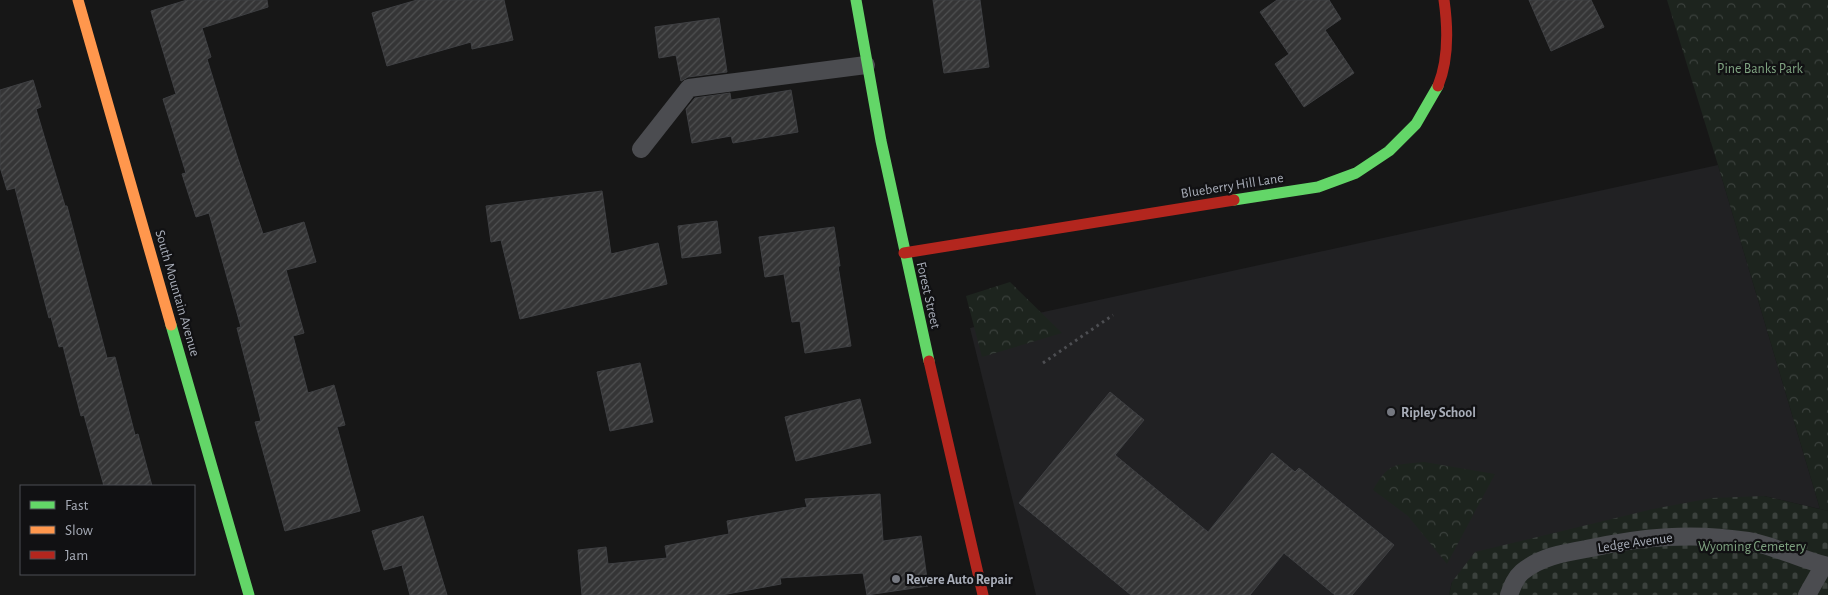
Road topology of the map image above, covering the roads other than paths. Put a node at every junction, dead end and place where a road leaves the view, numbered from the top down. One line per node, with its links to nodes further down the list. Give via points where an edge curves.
1 (78, 0): 8 (street, South Mountain Avenue)
2 (856, 0): 4 (street, Forest Street)
3 (1444, 0): 6 (street, Blueberry Hill Lane, via 1446,54 1439,84 1416,124 1389,151 1356,173 1318,187)
4 (866, 65): 5 (lane, via 689,88); 6 (street, Forest Street)
5 (642, 149)
6 (904, 252): 9 (street, Forest Street)
7 (1826, 565): 10 (lane, Ledge Avenue, via 1749,541 1689,535 1662,536 1559,554 1539,561 1522,572); 11 (lane)
8 (249, 595)
9 (983, 595)
10 (1509, 595)
11 (1807, 595)

